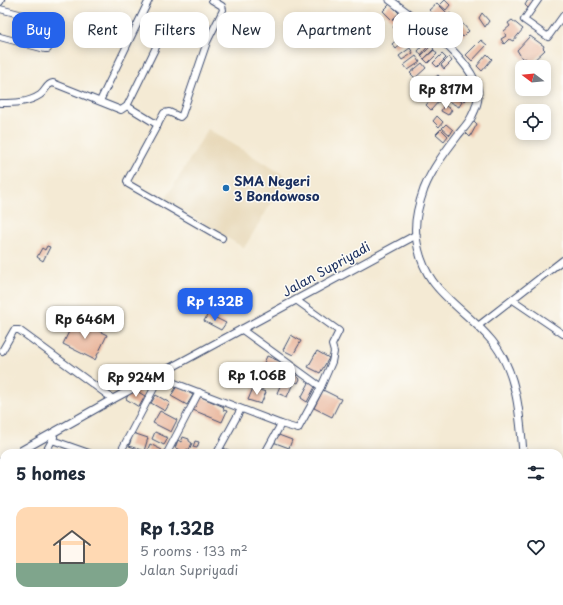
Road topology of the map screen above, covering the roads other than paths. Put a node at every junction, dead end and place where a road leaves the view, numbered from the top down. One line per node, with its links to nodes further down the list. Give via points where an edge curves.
1 (150, 0): 9 (street)
2 (212, 0): 12 (street, via 222,6 223,10 202,53 182,115 166,111)
3 (390, 0): 13 (street, via 450,47 471,75 478,96 472,117 428,179 421,197)
4 (538, 0): 6 (street, via 524,20 548,37)
5 (0, 9): 7 (street, via 46,21 49,26 49,46 45,50)
6 (563, 16)
7 (0, 36)
8 (156, 48): 11 (street)
9 (100, 101): 10 (street, via 53,82 40,96 31,100); 11 (street, via 122,110)
10 (0, 103)
11 (127, 106): 12 (street)
12 (158, 125): 14 (street, via 127,182)
13 (416, 235): 16 (street, Jalan Supriyadi); 18 (street, via 423,266 430,279)
14 (222, 238)
15 (563, 260): 17 (street)
16 (296, 300): 19 (street, Jalan Supriyadi); 23 (street, via 339,330 332,347 332,362)
17 (513, 300): 18 (street); 20 (street)
18 (478, 326): 37 (street, via 493,342 510,372)
19 (241, 329): 22 (street, Jalan Supriyadi); 23 (street)
20 (563, 334)
21 (2, 351): 25 (street, via 13,332 19,330)
22 (160, 375): 24 (street); 25 (street, Jalan Supriyadi); 33 (street)
23 (321, 387): 27 (street, via 298,429)
24 (199, 392): 26 (street); 34 (street)
25 (113, 398): 28 (street, Jalan Supriyadi)
26 (241, 409): 27 (street); 35 (street)
27 (281, 424): 36 (street)
28 (57, 430): 29 (street); 30 (street, Jalan Supriyadi)
29 (52, 440): 31 (street); 32 (street)
30 (24, 449)
31 (48, 449)
32 (78, 449)
33 (122, 449)
34 (169, 449)
35 (219, 449)
36 (267, 449)
37 (522, 449)

